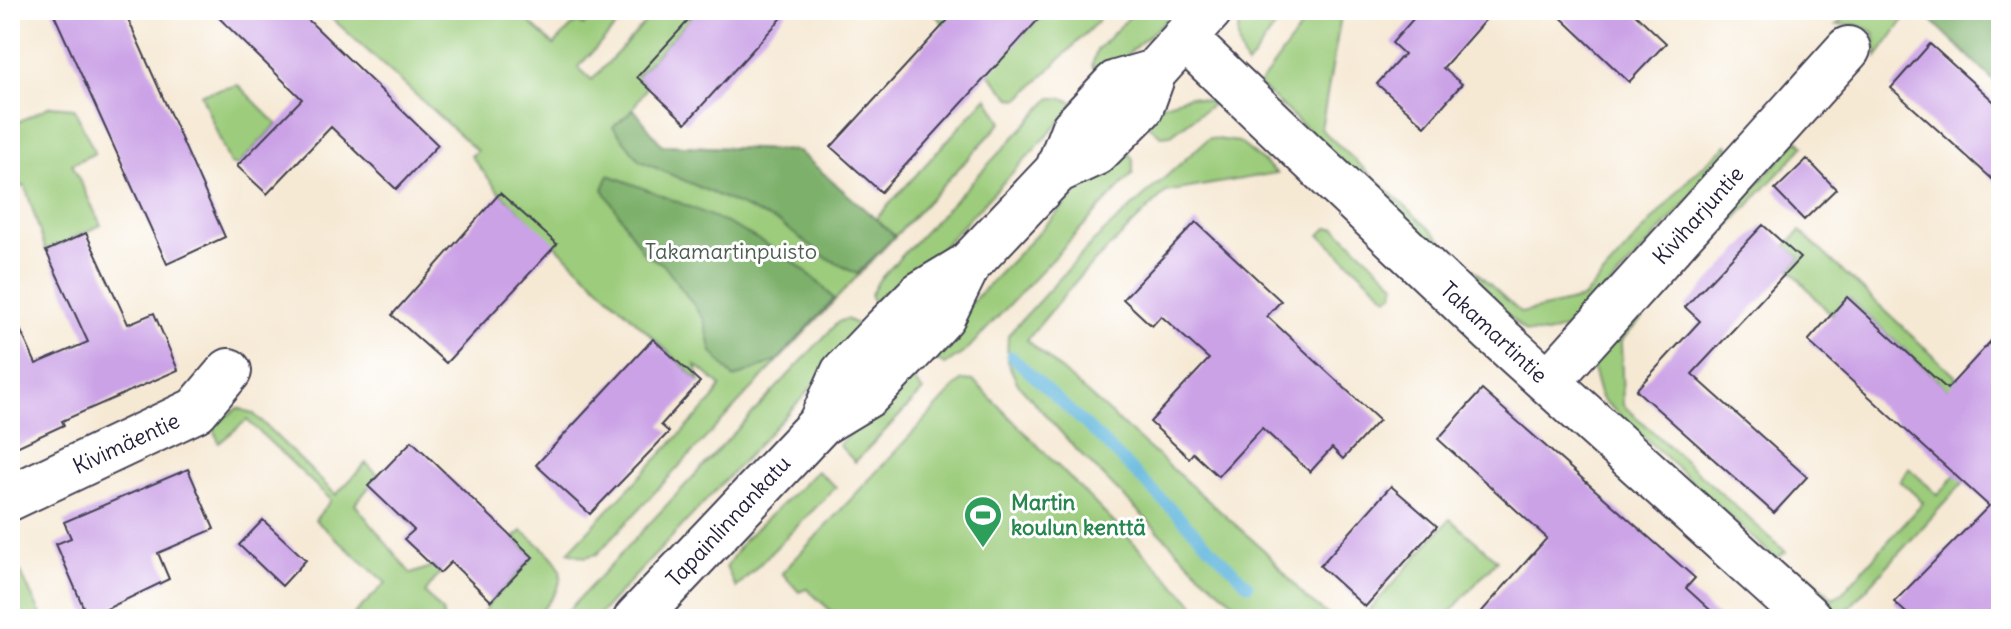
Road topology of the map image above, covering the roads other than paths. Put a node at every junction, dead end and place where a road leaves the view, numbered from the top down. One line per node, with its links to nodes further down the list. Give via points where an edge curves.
1 (1197, 24): 4 (street, Takamartintie); 6 (street, Tapainlinnankatu, via 1154,72 1141,108 1096,153 1057,171 968,265 943,316 868,395 820,424)
2 (1848, 49): 4 (street, Kiviharjuntie)
3 (229, 371): 5 (street, Kivimäentie, via 196,410)
4 (1548, 382): 7 (street, Takamartintie)
5 (10, 498)
6 (636, 619)
7 (1810, 619)

